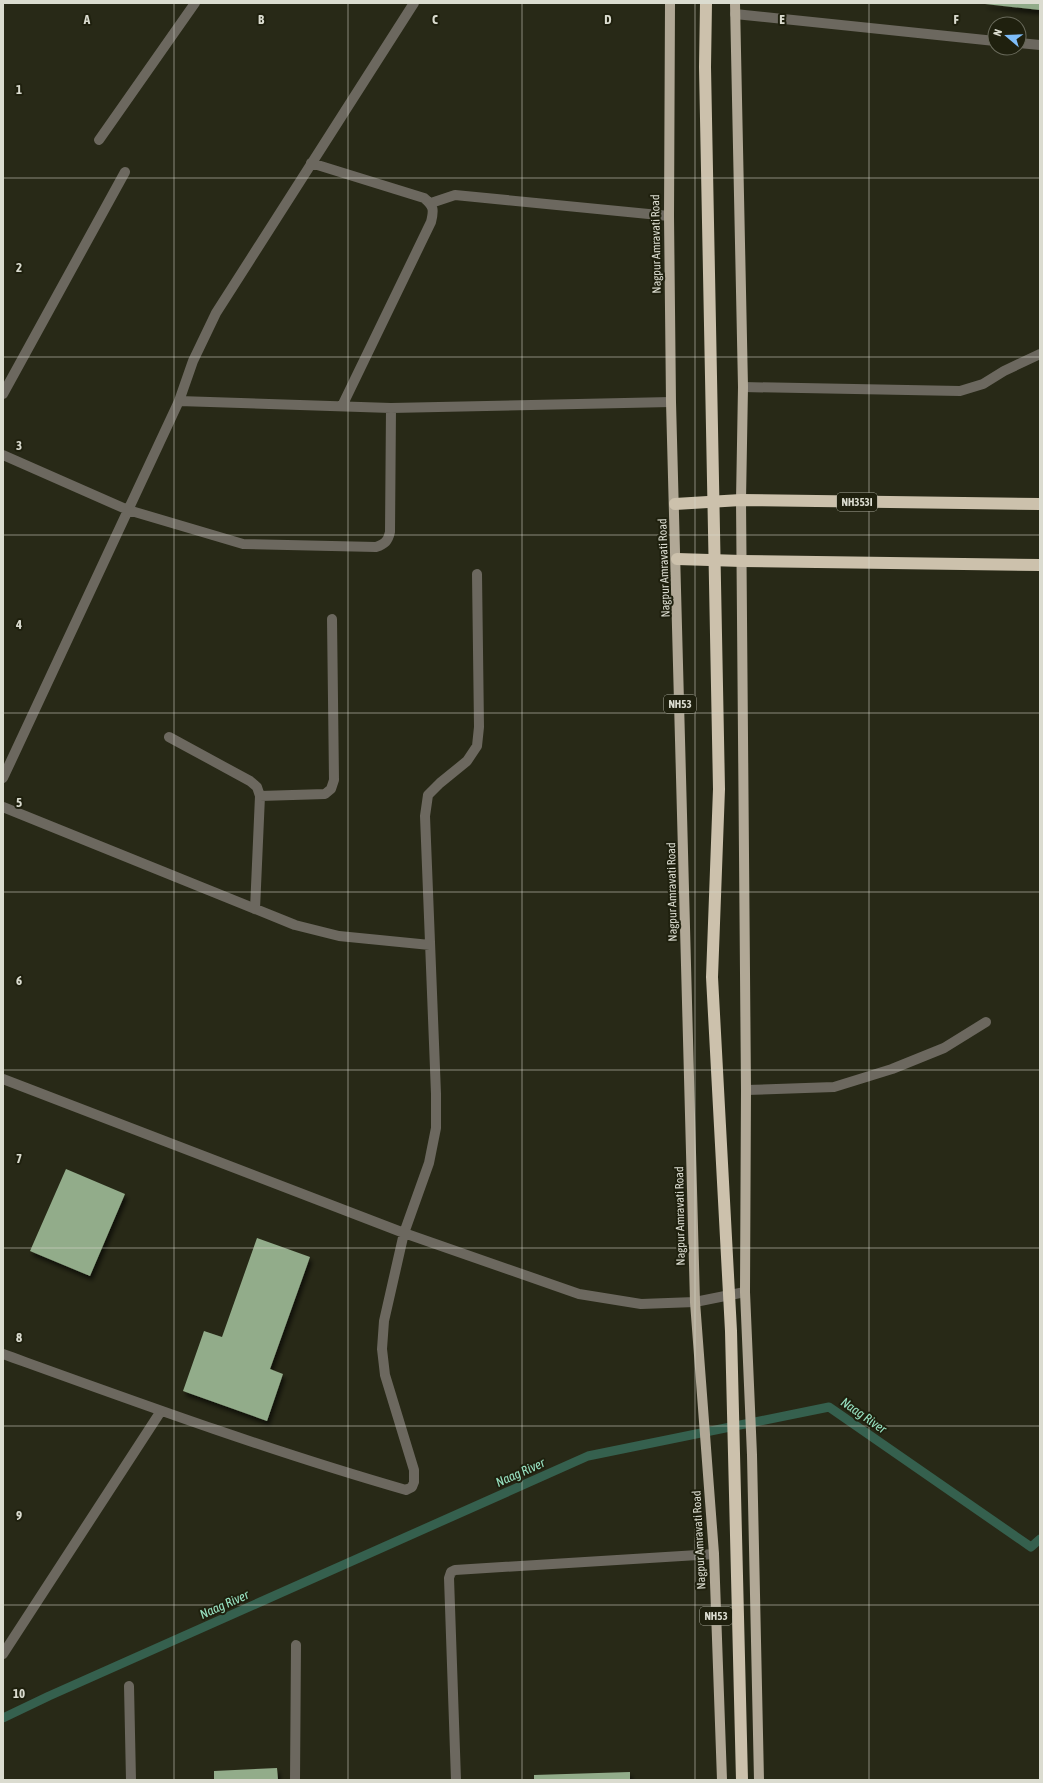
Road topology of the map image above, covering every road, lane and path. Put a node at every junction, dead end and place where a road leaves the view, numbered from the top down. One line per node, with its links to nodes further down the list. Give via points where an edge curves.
1 (195, 3): 10 (street)
2 (414, 3): 11 (street)
3 (670, 3): 14 (main road, Nagpur Amravati Road / NH53)
4 (706, 3): 54 (highway, bridge, via 705,67 719,789 712,977 731,1331)
5 (735, 3): 6 (main road)
6 (735, 14): 7 (street); 16 (main road)
7 (987, 40)
8 (1027, 44): 9 (street)
9 (1040, 46)
10 (99, 140)
11 (312, 163): 13 (street, via 424,198); 18 (street, via 216,313 193,361)
12 (125, 172): 17 (street)
13 (431, 203): 14 (street, via 455,195); 20 (street, via 434,210 432,222)
14 (669, 216): 19 (main road, Nagpur Amravati Road / NH53)
15 (1040, 354): 16 (street, via 1004,371 984,384 960,391)
16 (742, 387): 23 (main road)
17 (3, 394)
18 (179, 401): 20 (street); 26 (street)
19 (671, 402): 21 (street); 24 (main road, Nagpur Amravati Road / NH53)
20 (342, 406): 21 (street)
21 (391, 408): 26 (street, via 390,532 389,540 384,544 376,547 243,544)
22 (3, 455): 26 (street)
23 (741, 500): 24 (highway, NH353I); 25 (highway, NH353I); 28 (main road)
24 (675, 504): 27 (main road, Nagpur Amravati Road / NH53)
25 (1040, 504)
26 (128, 510): 33 (street)
27 (677, 559): 28 (highway); 43 (main road, Nagpur Amravati Road / NH53)
28 (742, 561): 29 (highway); 40 (main road)
29 (1040, 565)
30 (478, 574): 37 (street, via 477,746 467,761 428,795 425,816)
31 (332, 619): 34 (street, via 334,780 331,790 325,794)
32 (169, 737): 34 (street, via 250,781 257,787)
33 (3, 778)
34 (260, 796): 36 (street)
35 (3, 807): 36 (street)
36 (255, 909): 37 (street, via 295,925 339,936)
37 (430, 944): 41 (street, via 436,1128 429,1163)
38 (986, 1022): 40 (street, via 944,1048 892,1070 834,1087)
39 (3, 1079): 41 (street)
40 (746, 1090): 42 (main road)
41 (404, 1233): 43 (street, via 579,1294 641,1304); 45 (street, via 384,1321 382,1349 385,1375 414,1470 412,1487 406,1490 361,1477)
42 (745, 1292): 43 (street); 55 (main road, via 752,1455)
43 (695, 1302): 46 (main road, Nagpur Amravati Road / NH53)
44 (3, 1354): 45 (street)
45 (161, 1411): 48 (street)
46 (714, 1554): 52 (street, via 451,1572 449,1578); 53 (main road, Nagpur Amravati Road / NH53)
47 (296, 1645): 51 (street)
48 (3, 1654)
49 (129, 1686): 50 (street)
50 (130, 1780)
51 (295, 1780)
52 (456, 1780)
53 (722, 1780)
54 (742, 1780)
55 (759, 1780)

